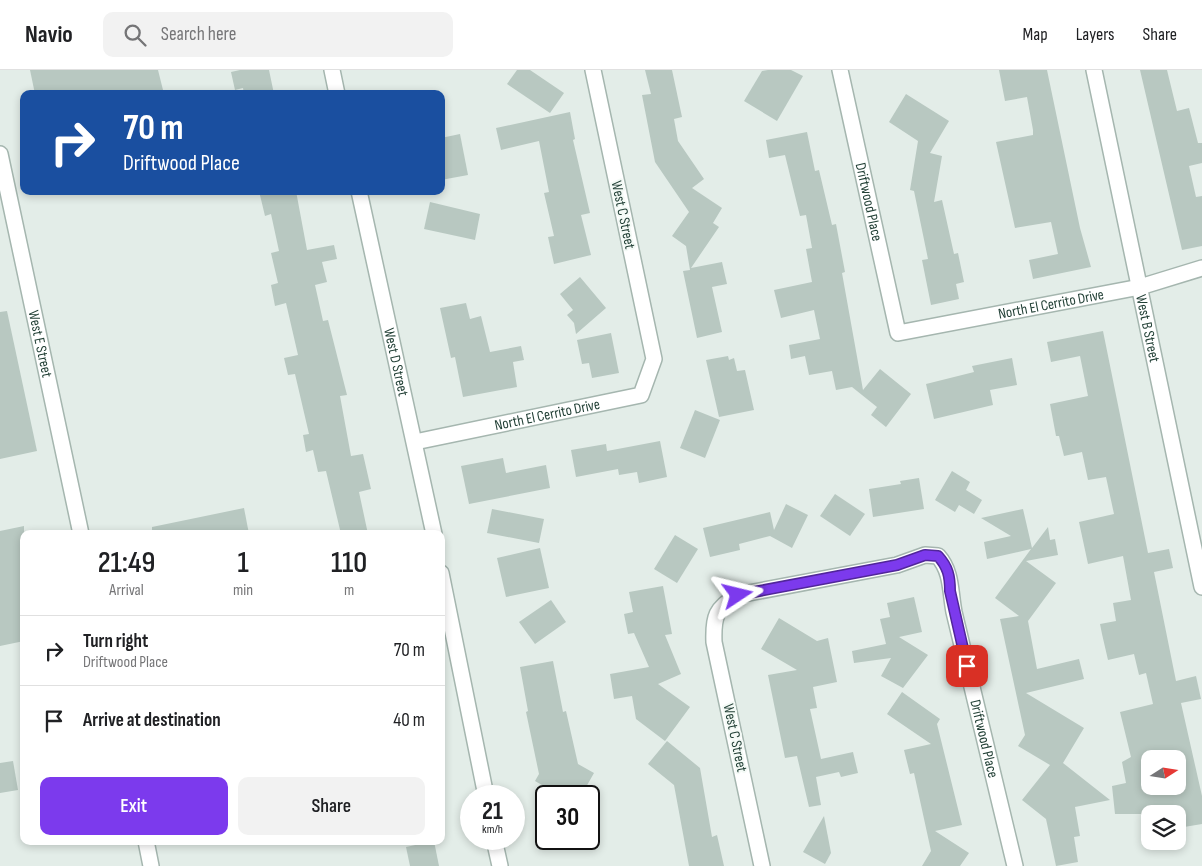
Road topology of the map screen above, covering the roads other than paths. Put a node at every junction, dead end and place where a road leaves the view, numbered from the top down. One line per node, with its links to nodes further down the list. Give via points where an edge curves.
1 (332, 70): 5 (street)
2 (593, 70): 11 (street, West C Street)
3 (840, 70): 10 (street, Driftwood Place)
4 (1094, 70): 9 (street, West B Street)
5 (336, 90)
6 (0, 154): 13 (street, West E Street)
7 (360, 195): 12 (street, West D Street)
8 (1202, 268): 9 (street, North El Cerrito Drive)
9 (1140, 287): 10 (street, North El Cerrito Drive); 16 (street, West B Street)
10 (898, 333)
11 (654, 359): 12 (street, North El Cerrito Drive, via 641,395)
12 (415, 442): 14 (street, West D Street)
13 (80, 530)
14 (433, 530)
15 (938, 556): 23 (street, West C Street, via 925,555 888,567 738,595 718,610 713,625 714,642); 24 (street, Driftwood Place, via 946,565 950,579 954,612)
16 (1202, 587)
17 (445, 593): 18 (street)
18 (484, 785)
19 (147, 845): 21 (street)
20 (496, 850): 22 (street)
21 (151, 866)
22 (500, 866)
23 (762, 866)
24 (1015, 866)

